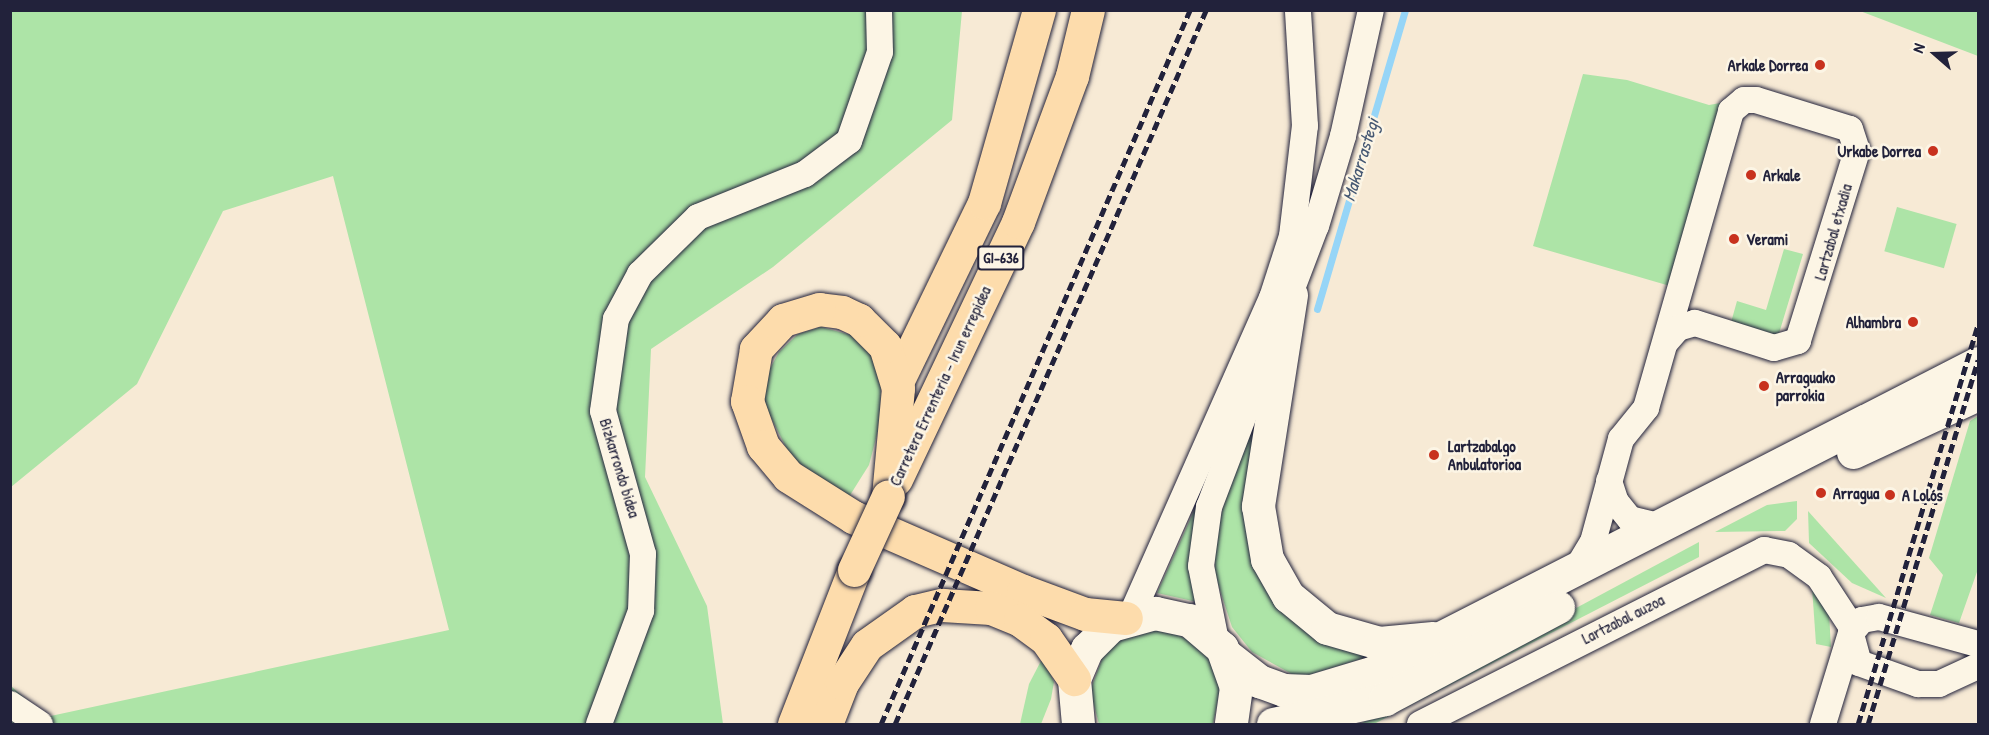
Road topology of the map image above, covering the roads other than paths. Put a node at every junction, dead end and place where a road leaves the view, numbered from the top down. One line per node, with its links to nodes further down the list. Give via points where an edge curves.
1 (879, 10): 28 (street, Bizkarrondo bidea, via 880,52 849,141 805,174 698,217 640,274 616,319 603,411 643,555 640,611 623,671)
2 (1039, 10): 9 (main road, via 1022,86 984,203)
3 (1088, 10): 12 (main road, Carretera Errenteria – Irun errepidea / GI-636, via 1068,87 1018,222)
4 (1298, 10): 15 (street, via 1305,126 1292,236 1272,298)
5 (1371, 10): 6 (street, via 1343,136)
6 (1291, 296): 17 (main road, via 1258,506 1260,537 1275,578 1312,619 1362,640 1422,640); 20 (street, via 1205,526 1203,592)
7 (1666, 342): 7 (street, Lartzabal etxadia, via 1678,328 1695,323 1774,348 1798,341 1857,151 1850,129 1756,100 1734,106); 11 (street, Lartzabal etxadia, via 1646,408 1621,439)
8 (1978, 363): 13 (main road)
9 (897, 382): 12 (main road); 15 (main road, via 885,346 872,332 842,312 819,309 783,320 756,349 747,400 763,446 812,495 1046,600 1085,615)
10 (1978, 394): 33 (main road, via 1869,444 1400,692)
11 (1609, 481): 13 (street, via 1616,502 1630,519); 14 (street, Lartzabal etxadia, via 1589,552)
12 (888, 496): 29 (main road, Carretera Errenteria – Irun errepidea / GI-636, bridge, via 854,570)
13 (1662, 527): 14 (main road)
14 (1569, 576): 17 (main road)
15 (1129, 617): 20 (main road, via 1178,616); 24 (main road, via 1098,636)
16 (1858, 626): 18 (street); 22 (street, Lartzabal auzoa, via 1853,655); 26 (street); 34 (street, Lartzabal auzoa, via 1821,581 1789,555 1764,550 1742,557)
17 (1472, 627): 20 (main road, via 1382,669 1311,691 1265,684)
18 (1941, 636): 19 (street); 23 (street, via 1952,644 1956,657)
19 (1978, 644)
20 (1222, 648): 32 (main road, via 1236,687)
21 (1978, 666): 23 (street)
22 (1874, 671): 23 (street, via 1918,684); 26 (street, via 1860,673)
23 (1939, 684)
24 (1075, 700): 30 (main road, via 1046,639 1020,620 991,608 942,604 907,616 867,645 842,683); 31 (main road)
25 (10, 704): 27 (street)
26 (1828, 707)
27 (40, 724)
28 (599, 724)
29 (794, 724)
30 (826, 724)
31 (1055, 724)
32 (1231, 724)
33 (1273, 724)
34 (1420, 724)

